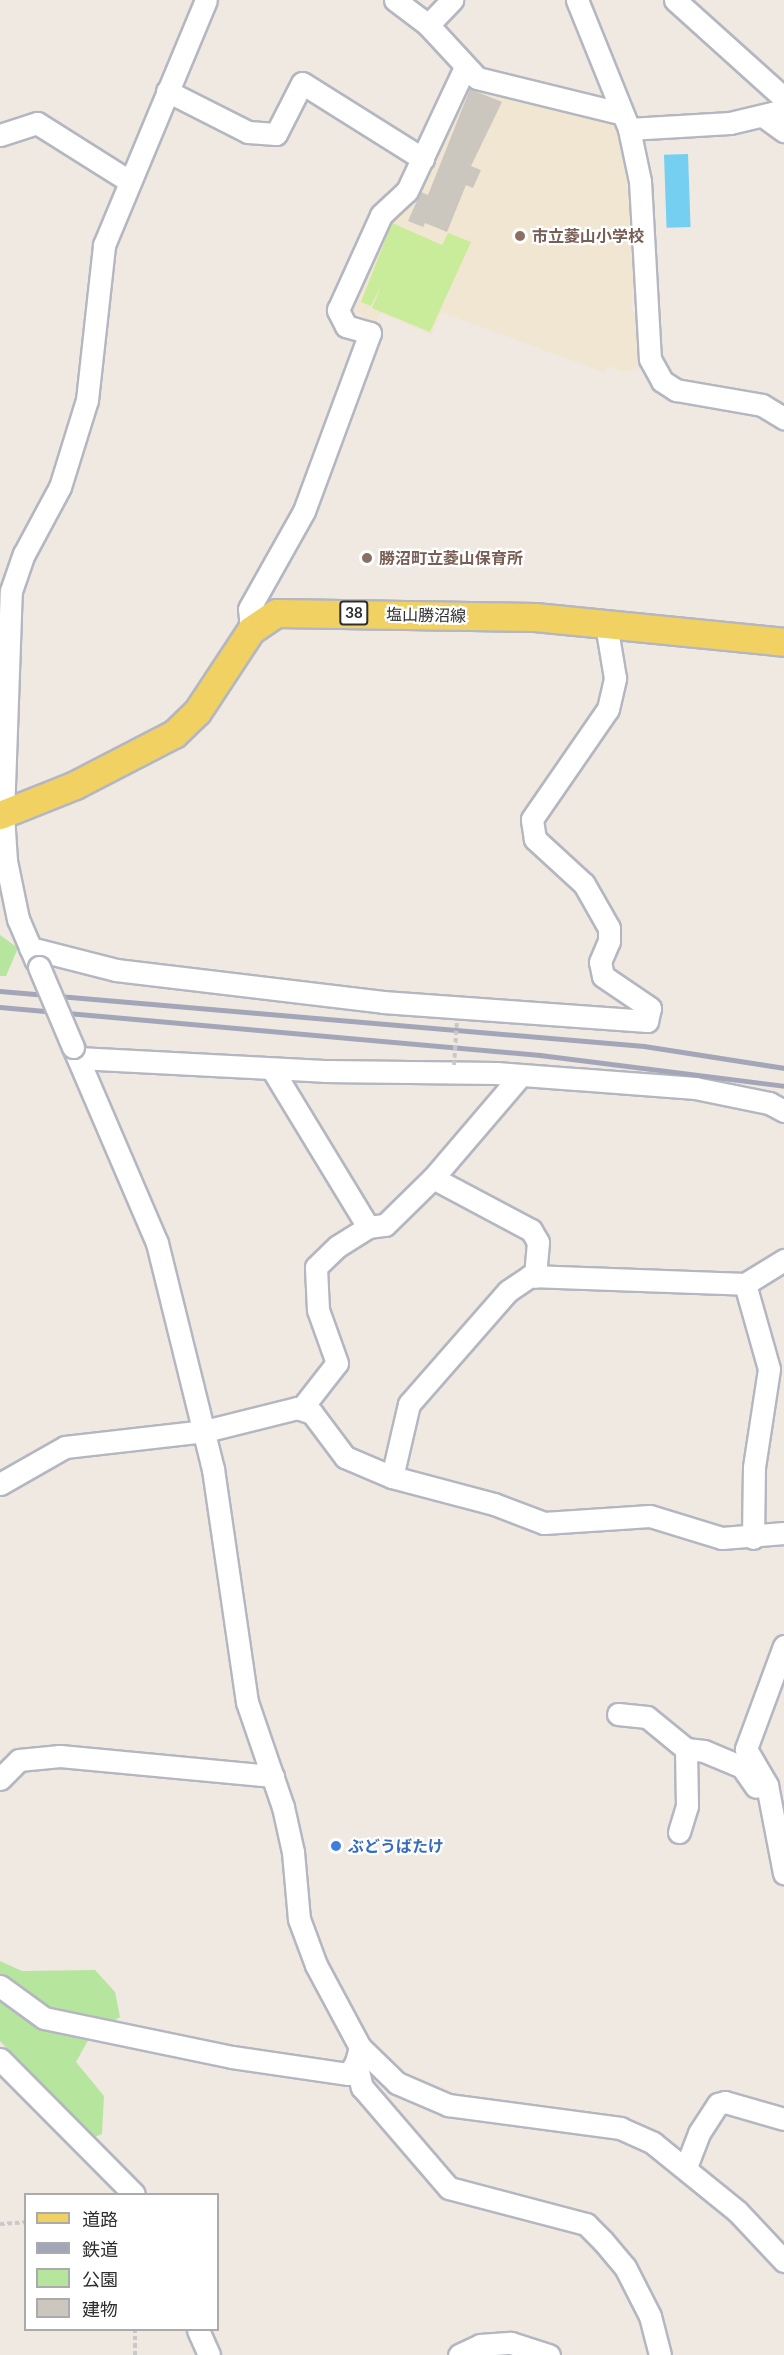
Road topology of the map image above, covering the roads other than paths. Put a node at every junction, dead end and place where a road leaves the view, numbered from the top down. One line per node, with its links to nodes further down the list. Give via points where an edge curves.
1 (206, 0): 8 (street)
2 (394, 0): 6 (street)
3 (452, 0): 6 (street)
4 (577, 0): 11 (street)
5 (675, 0): 9 (street)
6 (428, 25): 7 (street)
7 (465, 67): 11 (street, via 477,78); 14 (street)
8 (167, 91): 14 (street, via 249,132 276,134 302,83); 15 (street)
9 (784, 98): 10 (street)
10 (763, 116): 11 (street, via 730,123); 12 (street)
11 (625, 121): 16 (street, via 640,181 650,359 662,381 676,390 762,405)
12 (784, 131)
13 (0, 135): 15 (street, via 37,123)
14 (423, 159): 18 (street, via 407,191 381,215 338,310 346,326 370,333 304,511 249,609)
15 (129, 181): 20 (street, via 104,245 87,400 60,487 24,554 11,591)
16 (784, 418)
17 (606, 624): 18 (main road, 塩山勝沼線 / 38, via 535,617 276,613); 19 (main road, 塩山勝沼線 / 38); 21 (street, via 615,678 608,709 532,819 535,838 584,884 609,928 609,941 600,962 603,976 650,1008 647,1021 383,1002)
18 (251, 630): 20 (main road, 塩山勝沼線 / 38, via 197,712 174,734 95,776)
19 (784, 642)
20 (1, 815): 21 (street, via 6,861)
21 (34, 958): 22 (street, bridge)
22 (76, 1052): 23 (street); 32 (street, via 157,1243)
23 (272, 1069): 24 (street); 27 (street)
24 (520, 1076): 25 (street, via 695,1088 769,1103); 26 (street)
25 (784, 1111)
26 (433, 1178): 27 (street, via 385,1225); 29 (street, via 531,1230 538,1242)
27 (368, 1227): 31 (street, via 338,1246 316,1268 318,1310 338,1363)
28 (784, 1260): 30 (street)
29 (535, 1277): 30 (street); 33 (street, via 508,1291 409,1404)
30 (745, 1284): 36 (street, via 769,1370 754,1467)
31 (301, 1409): 32 (street); 33 (street, via 312,1413 345,1456)
32 (205, 1431): 34 (street, via 65,1447); 40 (street, via 224,1523 246,1701)
33 (392, 1477): 36 (street, via 494,1504 544,1523 650,1516 722,1538)
34 (0, 1484)
35 (784, 1533): 36 (street)
36 (753, 1538)
37 (784, 1646): 42 (street, via 746,1749 767,1785)
38 (618, 1714): 39 (street, via 647,1717)
39 (686, 1749): 42 (street, via 704,1751 742,1767); 43 (street, via 687,1806)
40 (273, 1776): 41 (street, via 60,1756 19,1760); 46 (street, via 293,1852 299,1919)
41 (0, 1779)
42 (769, 1796): 44 (street)
43 (679, 1832)
44 (784, 1873)
45 (0, 1986): 46 (street, via 44,2018 232,2057 349,2074)
46 (358, 2054): 49 (street, via 397,2083 448,2105 620,2128 653,2143); 56 (street, via 362,2087 449,2188 586,2224 625,2267 650,2316)
47 (0, 2059): 50 (street)
48 (784, 2119): 49 (street, via 725,2102 718,2104 699,2133)
49 (686, 2167): 51 (street)
50 (133, 2193)
51 (784, 2261)
52 (198, 2331): 53 (street)
53 (209, 2355)
54 (459, 2355): 55 (street, via 480,2345 512,2343)
55 (549, 2355)
56 (660, 2355)

